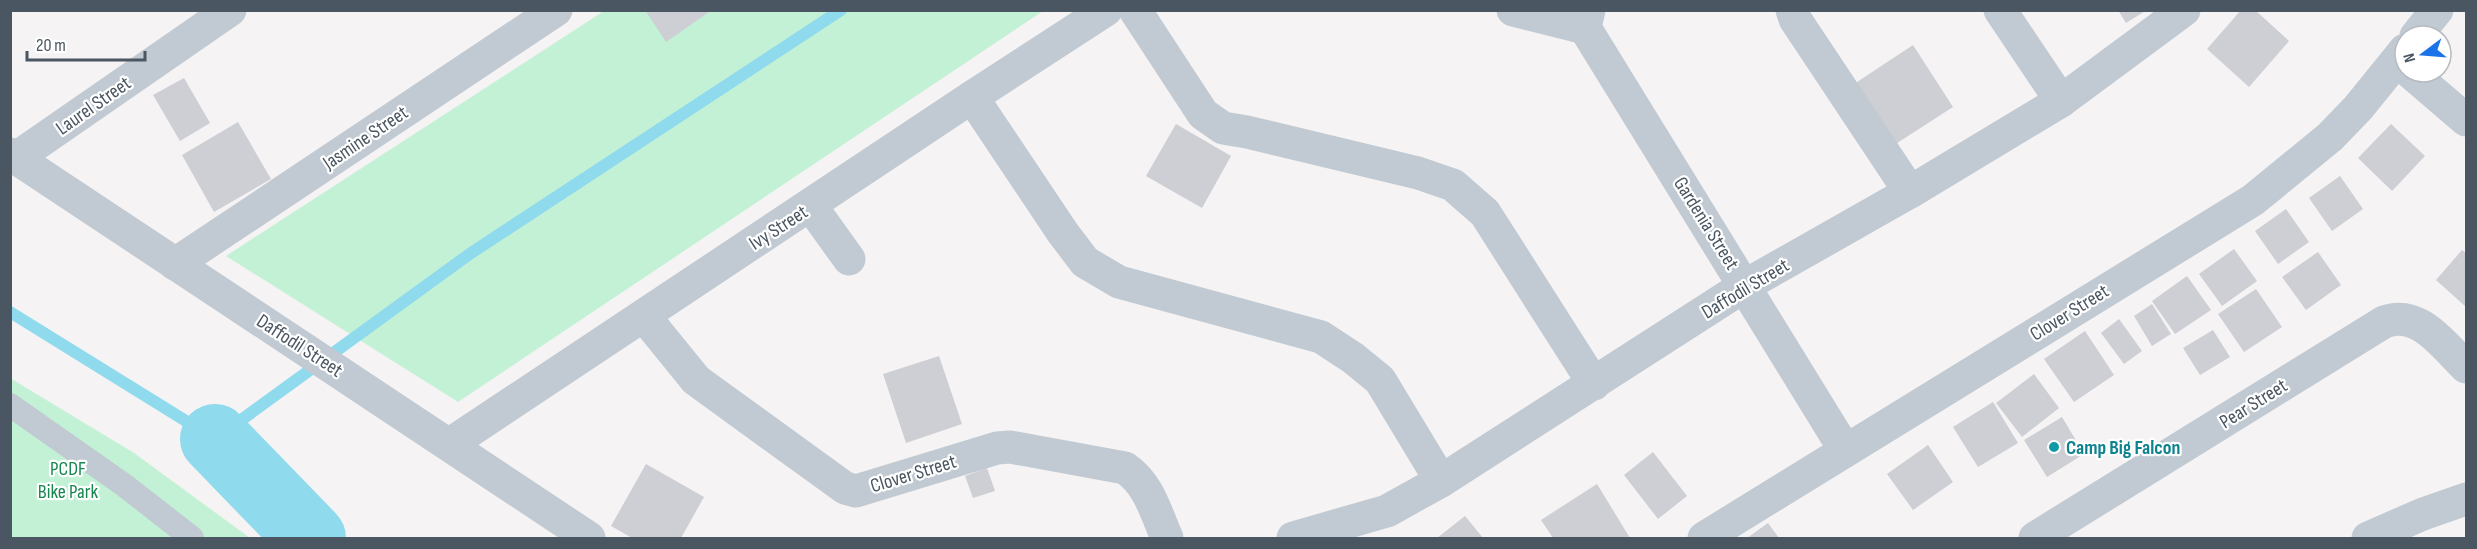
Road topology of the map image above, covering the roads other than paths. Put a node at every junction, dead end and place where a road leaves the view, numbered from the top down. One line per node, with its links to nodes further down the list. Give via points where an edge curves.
1 (230, 10): 17 (street, Laurel Street)
2 (556, 10): 21 (street, Jasmine Street)
3 (1106, 10): 14 (street, Ivy Street)
4 (1135, 10): 25 (street, via 1203,114 1223,128 1406,170 1453,185 1485,213)
5 (1512, 10): 10 (street, Gardenia Street)
6 (1792, 10): 18 (street)
7 (2000, 10): 15 (street)
8 (2184, 10): 15 (street, Daffodil Street)
9 (2437, 10): 11 (street, Clover Street)
10 (1587, 19): 22 (street, Gardenia Street)
11 (2428, 24)
12 (2393, 72): 28 (street, Clover Street, via 2330,137 2253,200)
13 (2432, 84): 16 (street)
14 (972, 97): 19 (street, Ivy Street); 29 (street, via 1084,262 1119,282 1321,337 1380,380)
15 (2061, 101): 18 (street, Daffodil Street)
16 (2466, 120)
17 (13, 156): 21 (street, Daffodil Street)
18 (1910, 192): 22 (street, Daffodil Street)
19 (811, 206): 20 (street); 23 (street, Ivy Street)
20 (849, 259)
21 (175, 264): 27 (street, Daffodil Street)
22 (1746, 285): 25 (street, Daffodil Street); 28 (street, Gardenia Street)
23 (644, 316): 27 (street, Ivy Street); 33 (street, Clover Street, via 696,380 845,488 856,490 1010,447 1125,468 1144,485)
24 (2466, 367): 36 (street, Pear Street, via 2418,323 2394,318)
25 (1594, 384): 29 (street, Daffodil Street)
26 (10, 405): 31 (lane)
27 (450, 444): 32 (street, Daffodil Street)
28 (1845, 450): 35 (street, Clover Street)
29 (1441, 481): 34 (street, Daffodil Street, via 1387,511)
30 (2466, 499): 37 (street)
31 (192, 538)
32 (589, 538)
33 (1167, 538)
34 (1293, 538)
35 (1704, 538)
36 (2035, 538)
37 (2368, 538)

